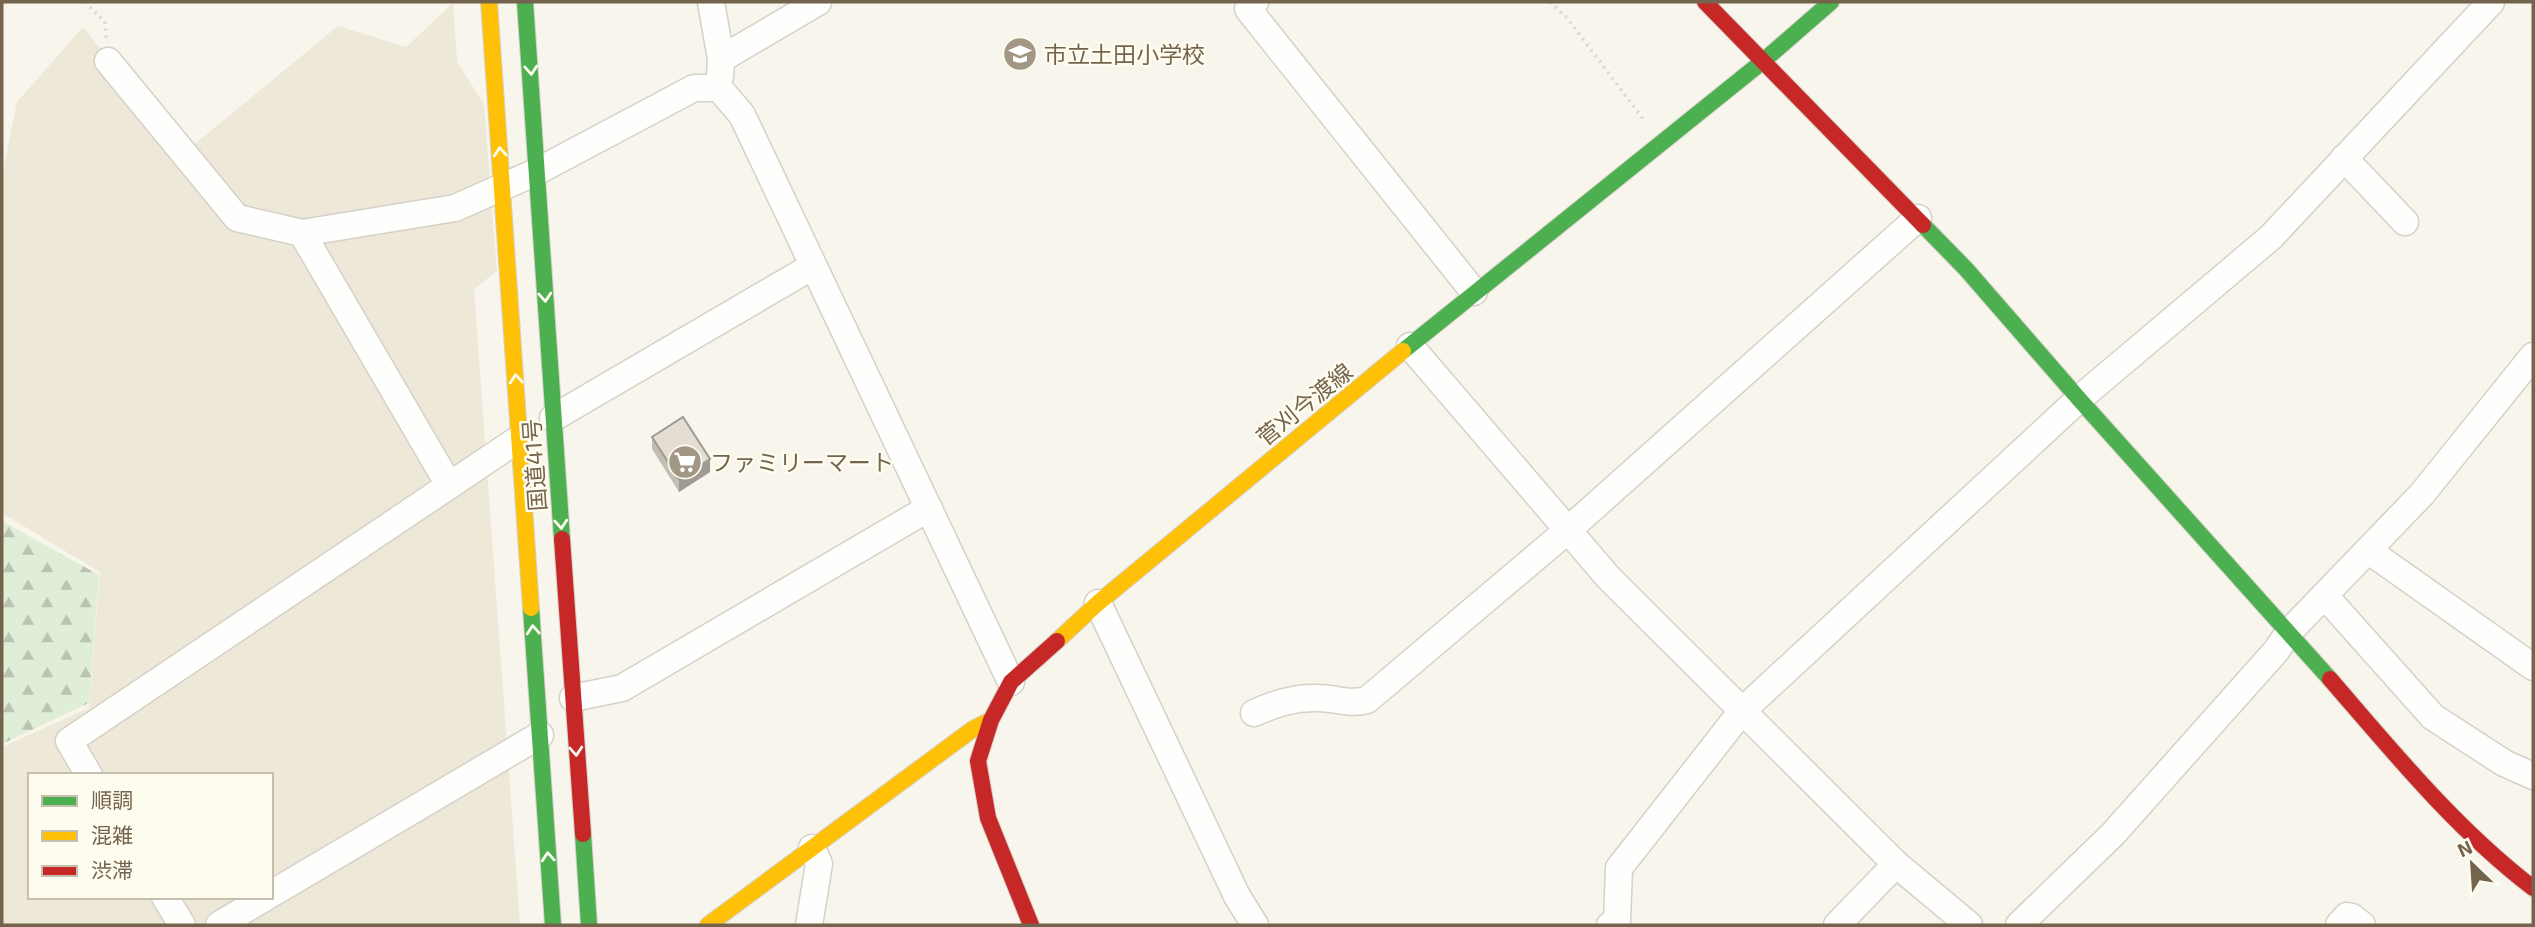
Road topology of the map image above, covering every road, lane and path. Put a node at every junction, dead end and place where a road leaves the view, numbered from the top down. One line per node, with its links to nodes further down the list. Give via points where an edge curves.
1 (85, 2): 12 (path, via 105,22)
2 (489, 2): 16 (main road, 国道41号)
3 (526, 2): 19 (main road, 国道41号, one-way to 19)
4 (711, 2): 11 (street)
5 (818, 2): 11 (street)
6 (1255, 2): 25 (street, via 1248,9)
7 (1550, 2): 17 (path)
8 (1705, 2): 13 (main road)
9 (1831, 2): 13 (main road, 菅刈今渡線)
10 (2491, 2): 18 (street)
11 (721, 59): 15 (street)
12 (108, 61): 23 (street, via 237,218)
13 (1762, 62): 21 (main road); 25 (main road, 菅刈今渡線)
14 (477, 78): 16 (main road)
15 (719, 89): 19 (street, via 694,88); 24 (street, via 743,116)
16 (497, 112): 20 (main road, 国道41号, one-way to 16)
17 (1648, 125)
18 (2344, 158): 22 (street); 28 (street, via 2271,237)
19 (536, 172): 20 (street); 29 (main road, 国道41号, one-way to 29)
20 (502, 186): 23 (street, via 455,208); 30 (main road, 国道41号, one-way to 20)
21 (1917, 218): 28 (main road); 33 (street)
22 (2405, 222)
23 (303, 233): 31 (street)
24 (813, 266): 29 (street); 32 (street)
25 (1474, 292): 26 (main road, 菅刈今渡線)
26 (1410, 346): 33 (street); 36 (main road, 菅刈今渡線)
27 (2533, 356): 34 (street, via 2423,494)
28 (2079, 399): 37 (main road); 41 (street)
29 (553, 418): 40 (main road, 国道41号, one-way to 40)
30 (520, 438): 31 (street); 44 (main road, 国道41号, one-way to 30)
31 (449, 485): 45 (street, via 69,741)
32 (929, 508): 39 (street); 40 (street, via 622,688)
33 (1568, 530): 41 (street, via 1608,577); 42 (street, via 1367,700 1354,704 1319,698 1282,700)
34 (2368, 551): 35 (street); 38 (street)
35 (2325, 596): 37 (street); 46 (street, via 2433,717 2504,763)
36 (1098, 603): 39 (main road, 菅刈今渡線); 60 (street)
37 (2289, 632): 49 (main road, via 2444,810); 64 (street, via 2113,834)
38 (2533, 667)
39 (1011, 682): 43 (main road, 菅刈今渡線)
40 (573, 698): 56 (main road, 国道41号, one-way to 56)
41 (1742, 711): 48 (street); 61 (street, via 1619,868 1617,921)
42 (1254, 713)
43 (991, 720): 47 (main road); 59 (main road, 菅刈今渡線, via 978,761 988,818)
44 (540, 735): 50 (street); 55 (main road, 国道41号, one-way to 44)
45 (88, 773)
46 (2533, 776)
47 (812, 848): 57 (main road); 58 (street, via 819,864)
48 (1896, 864): 62 (street); 63 (street)
49 (2533, 888)
50 (273, 893)
51 (166, 899): 53 (street)
52 (263, 899): 54 (street)
53 (182, 925)
54 (219, 925)
55 (553, 925)
56 (589, 925)
57 (708, 925)
58 (809, 925)
59 (1031, 925)
60 (1255, 925)
61 (1611, 925)
62 (1837, 925)
63 (1969, 925)
64 (2019, 925)
65 (2339, 925): 66 (street, via 2347,916)
66 (2362, 925)

